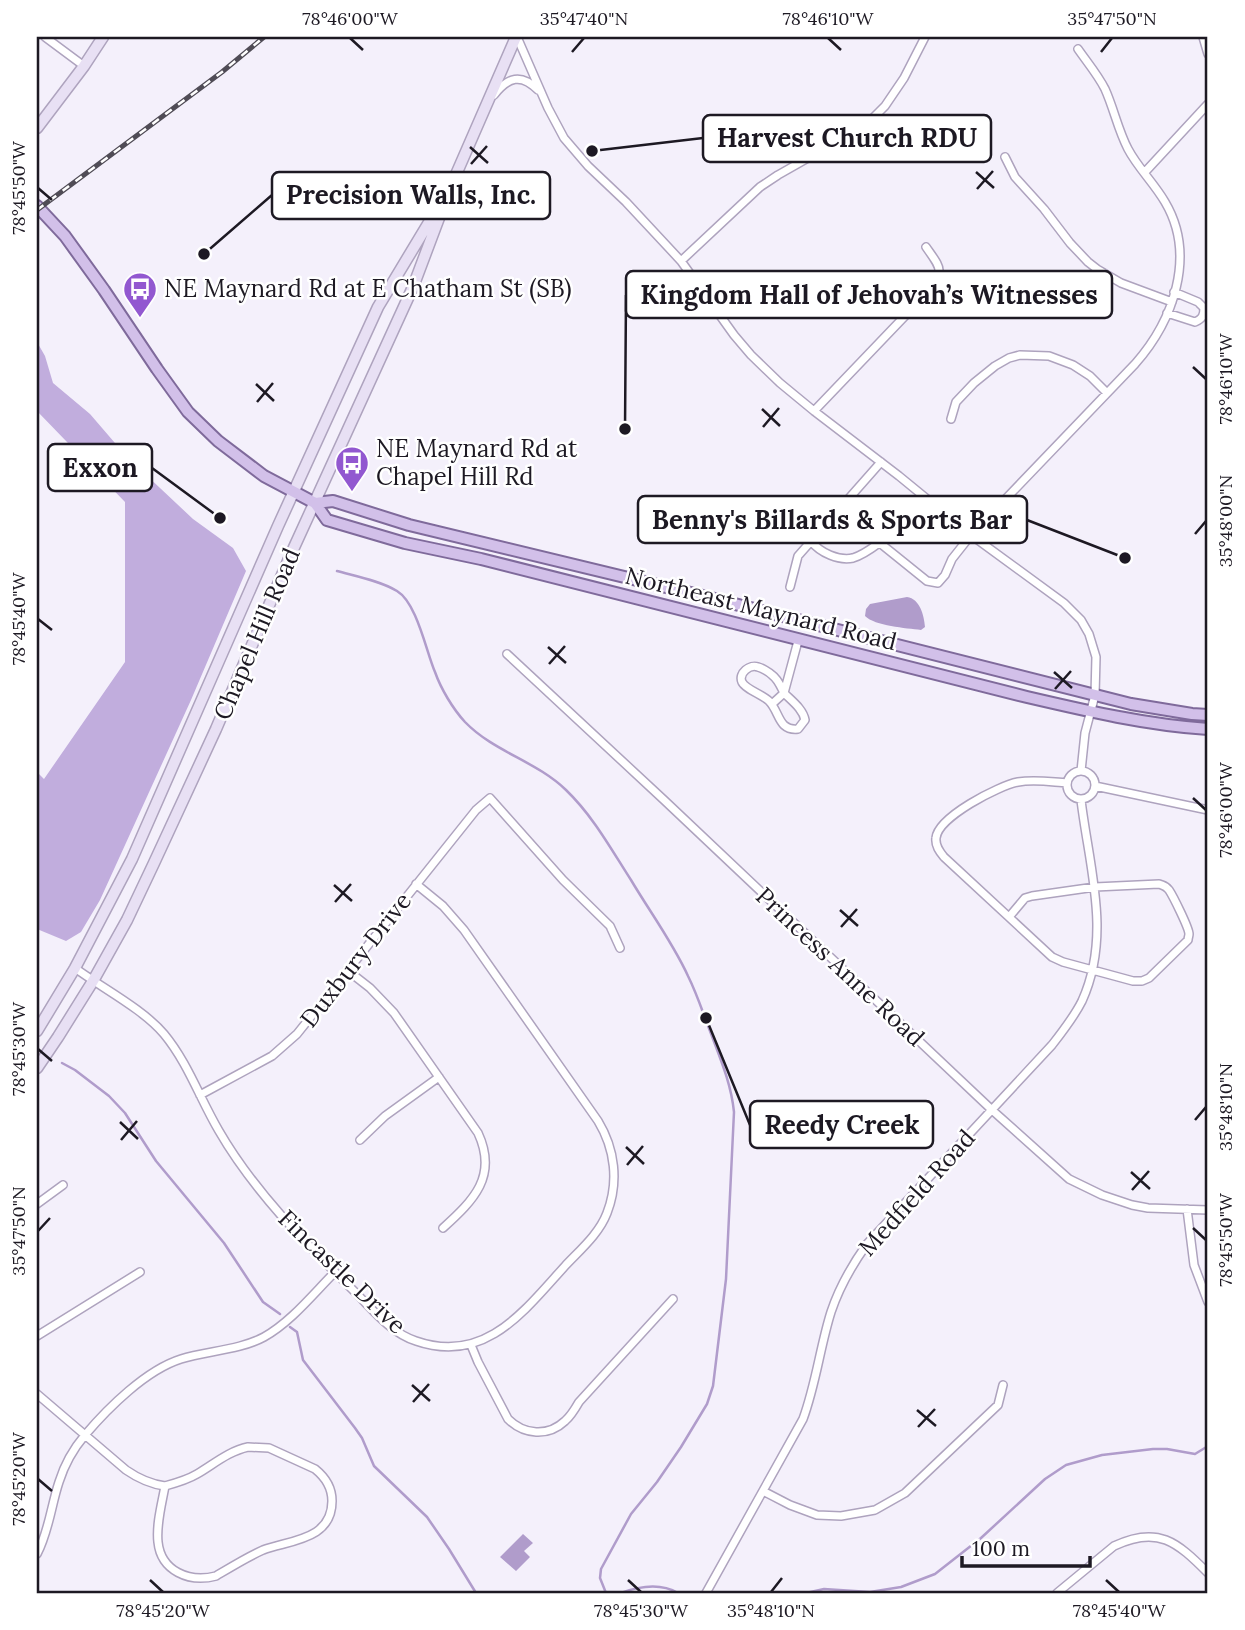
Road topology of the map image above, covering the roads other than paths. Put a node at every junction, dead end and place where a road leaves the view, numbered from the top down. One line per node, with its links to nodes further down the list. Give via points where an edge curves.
1 (45, 37): 8 (street)
2 (103, 37): 8 (main road)
3 (516, 37): 9 (street); 11 (main road, Chapel Hill Road)
4 (925, 37): 18 (street, via 904,78 873,118 760,187)
5 (1203, 37): 7 (street)
6 (1078, 49): 14 (street, via 1100,81 1127,146)
7 (1208, 54)
8 (84, 66): 12 (main road)
9 (542, 93): 11 (street, via 525,80 511,79); 18 (street, via 572,148)
10 (1208, 104): 14 (street)
11 (485, 107): 15 (main road, Chapel Hill Road)
12 (37, 128)
13 (1005, 157): 20 (street, via 1015,177 1080,255 1121,282)
14 (1144, 172): 19 (street, via 1166,203 1177,233 1180,257)
15 (451, 186): 26 (main road, Chapel Hill Road, via 378,307); 27 (main road, Chapel Hill Road, via 413,287)
16 (37, 206): 26 (main road, Northeast Maynard Road, via 65,236 188,412 264,476)
17 (926, 247): 23 (street, via 939,264 937,281)
18 (681, 261): 23 (street, via 751,355)
19 (1174, 292): 20 (street); 21 (street, via 1199,302 1204,314 1195,322)
20 (1171, 302): 21 (street)
21 (1167, 313): 22 (street, via 1149,347)
22 (1107, 393): 24 (street, via 1082,370 1062,360 1020,355 974,383 956,402); 29 (street)
23 (814, 411): 25 (street)
24 (951, 419)
25 (881, 462): 28 (street); 29 (street)
26 (295, 492): 27 (main road, Northeast Maynard Road); 50 (main road, Chapel Hill Road, via 132,859)
27 (315, 503): 33 (main road, Northeast Maynard Road, via 327,520 372,534); 36 (main road, Northeast Maynard Road, via 333,501 409,525); 53 (main road, Chapel Hill Road, via 154,863)
28 (839, 510): 30 (street); 31 (street)
29 (971, 535): 31 (street, via 937,583 927,582); 36 (street, via 1081,620 1096,657)
30 (811, 541): 31 (street, via 824,552 851,558); 32 (street, via 798,556)
31 (879, 543)
32 (789, 587)
33 (799, 641): 35 (street); 38 (main road, Northeast Maynard Road)
34 (507, 654): 58 (street, Princess Anne Road)
35 (784, 693): 37 (street); 37 (street, via 805,720 798,729 782,724); 37 (street, via 776,677 758,667 745,670 743,685)
36 (1095, 695): 38 (street); 39 (main road, Northeast Maynard Road)
37 (772, 704)
38 (1090, 712): 40 (main road, Northeast Maynard Road); 41 (street)
39 (1208, 715)
40 (1208, 729)
41 (1081, 771): 42 (street); 43 (street, via 1090,774)
42 (1067, 783): 44 (street, via 1072,796); 48 (street, via 1030,780 995,789 938,831 939,851)
43 (1095, 786): 44 (street, via 1092,794); 45 (street)
44 (1081, 800): 47 (street, Medfield Road)
45 (1208, 810)
46 (416, 884): 49 (street, Duxbury Drive, via 490,798 610,926); 51 (street, Duxbury Drive); 70 (street, Fincastle Drive, via 464,930 598,1121 612,1153 612,1194 594,1234 522,1312 496,1334)
47 (1095, 887): 48 (street, via 1026,898); 52 (street, Medfield Road, via 1098,926); 52 (street, via 1163,885 1189,934 1149,978 1137,981)
48 (1009, 917): 52 (street, via 1052,957)
49 (620, 948)
50 (75, 968): 53 (street, Fincastle Drive); 54 (main road, Chapel Hill Road)
51 (347, 970): 56 (street, via 394,1013); 57 (street, Duxbury Drive, via 287,1044)
52 (1092, 970): 58 (street, Medfield Road, via 1069,1023)
53 (93, 981): 55 (main road, Chapel Hill Road); 57 (street, Fincastle Drive, via 163,1032)
54 (37, 1031)
55 (37, 1068)
56 (439, 1077): 59 (street); 64 (street, via 478,1133 485,1156 484,1180 478,1192)
57 (200, 1095): 66 (street, Fincastle Drive, via 244,1169)
58 (992, 1110): 62 (street, Princess Anne Road, via 1069,1179 1087,1189 1132,1205); 75 (street, Medfield Road, via 853,1264 832,1309 807,1407)
59 (360, 1140)
60 (62, 1185): 61 (street)
61 (37, 1205)
62 (1187, 1209): 63 (street, Princess Anne Road); 68 (street, via 1194,1265)
63 (1208, 1210)
64 (443, 1228)
65 (140, 1272): 69 (street)
66 (335, 1272): 70 (street, Fincastle Drive, via 400,1334 436,1346); 73 (street, via 272,1332 249,1343 164,1366 138,1383)
67 (673, 1299): 70 (street, via 569,1418 549,1431 523,1430 508,1419)
68 (1208, 1302)
69 (37, 1336)
70 (471, 1345)
71 (1003, 1385): 75 (street, via 998,1405 905,1493 875,1510 817,1515)
72 (37, 1394): 73 (street)
73 (85, 1435): 74 (street, via 126,1471); 76 (street, via 65,1465)
74 (164, 1486): 74 (street, via 160,1551 178,1574 193,1578 216,1576 262,1551 311,1536 325,1524 331,1510 331,1494 321,1474 269,1448 239,1449 183,1481)
75 (763, 1491): 78 (street, Medfield Road)
76 (37, 1554)
77 (1208, 1573): 79 (street, via 1173,1542 1143,1537 1114,1546)
78 (706, 1593)
79 (1057, 1593)

